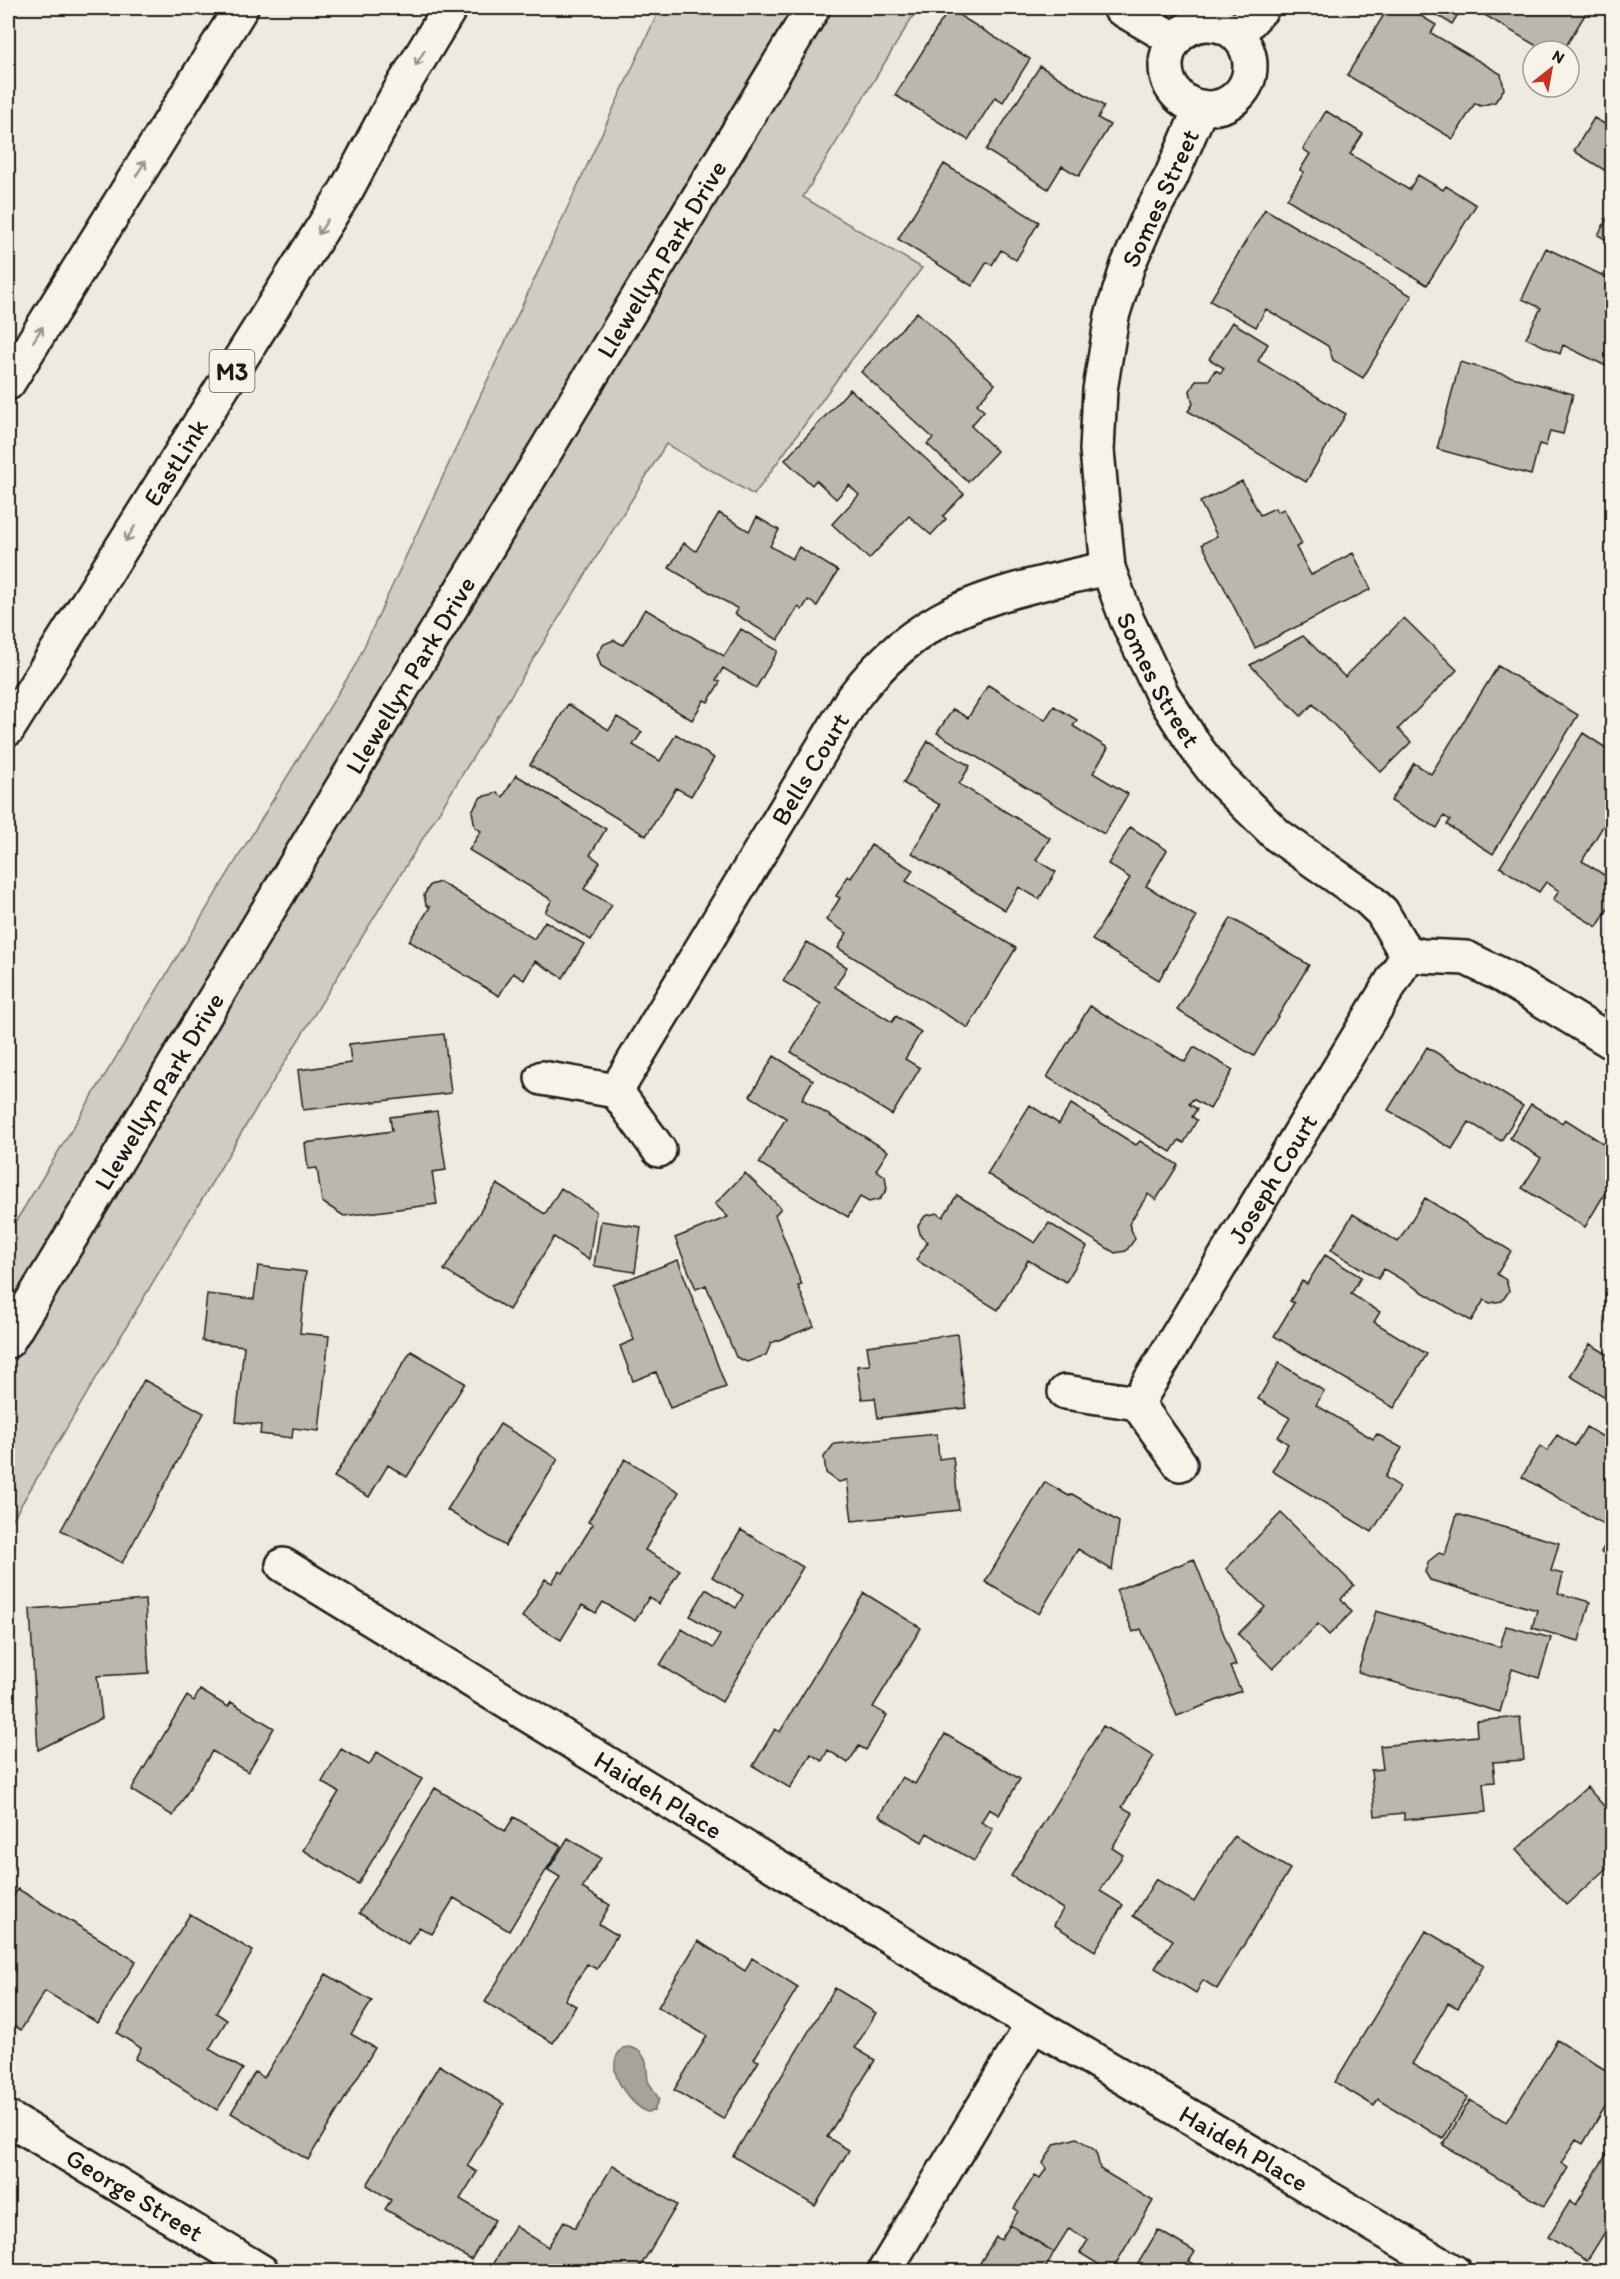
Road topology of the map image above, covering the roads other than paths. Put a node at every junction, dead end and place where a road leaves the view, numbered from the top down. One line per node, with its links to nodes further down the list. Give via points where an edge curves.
1 (241, 8): 9 (main road, one-way to 1)
2 (450, 8): 11 (main road, EastLink / M3, one-way to 11, via 346,189)
3 (813, 8): 17 (main road, Llewellyn Park Drive)
4 (1120, 8): 7 (main road)
5 (1262, 8): 6 (main road)
6 (1237, 35): 7 (main road, via 1216,24 1205,24); 8 (main road, via 1250,58 1246,85 1227,104)
7 (1174, 40): 8 (main road, via 1166,68 1169,82 1188,103)
8 (1201, 108): 10 (main road, Somes Street, via 1128,265 1112,316 1100,390 1097,450)
9 (8, 383)
10 (1108, 568): 12 (main road, Somes Street, via 1127,620 1162,694 1220,779 1277,835 1367,898 1382,912); 15 (main road, Bells Court, via 1011,591 956,611 915,633 867,680)
11 (8, 729)
12 (1409, 953): 13 (main road, via 1466,958); 19 (main road, Joseph Court)
13 (1612, 1042)
14 (542, 1078): 15 (main road)
15 (616, 1091): 16 (main road)
16 (659, 1150)
17 (8, 1341)
18 (1065, 1392): 19 (main road)
19 (1137, 1403): 20 (main road)
20 (1180, 1464)
21 (283, 1565): 22 (main road, Haideh Place)
22 (1033, 2024): 25 (main road); 26 (main road, Haideh Place)
23 (8, 2118): 24 (main road, George Street)
24 (262, 2271)
25 (884, 2271)
26 (1454, 2271)

